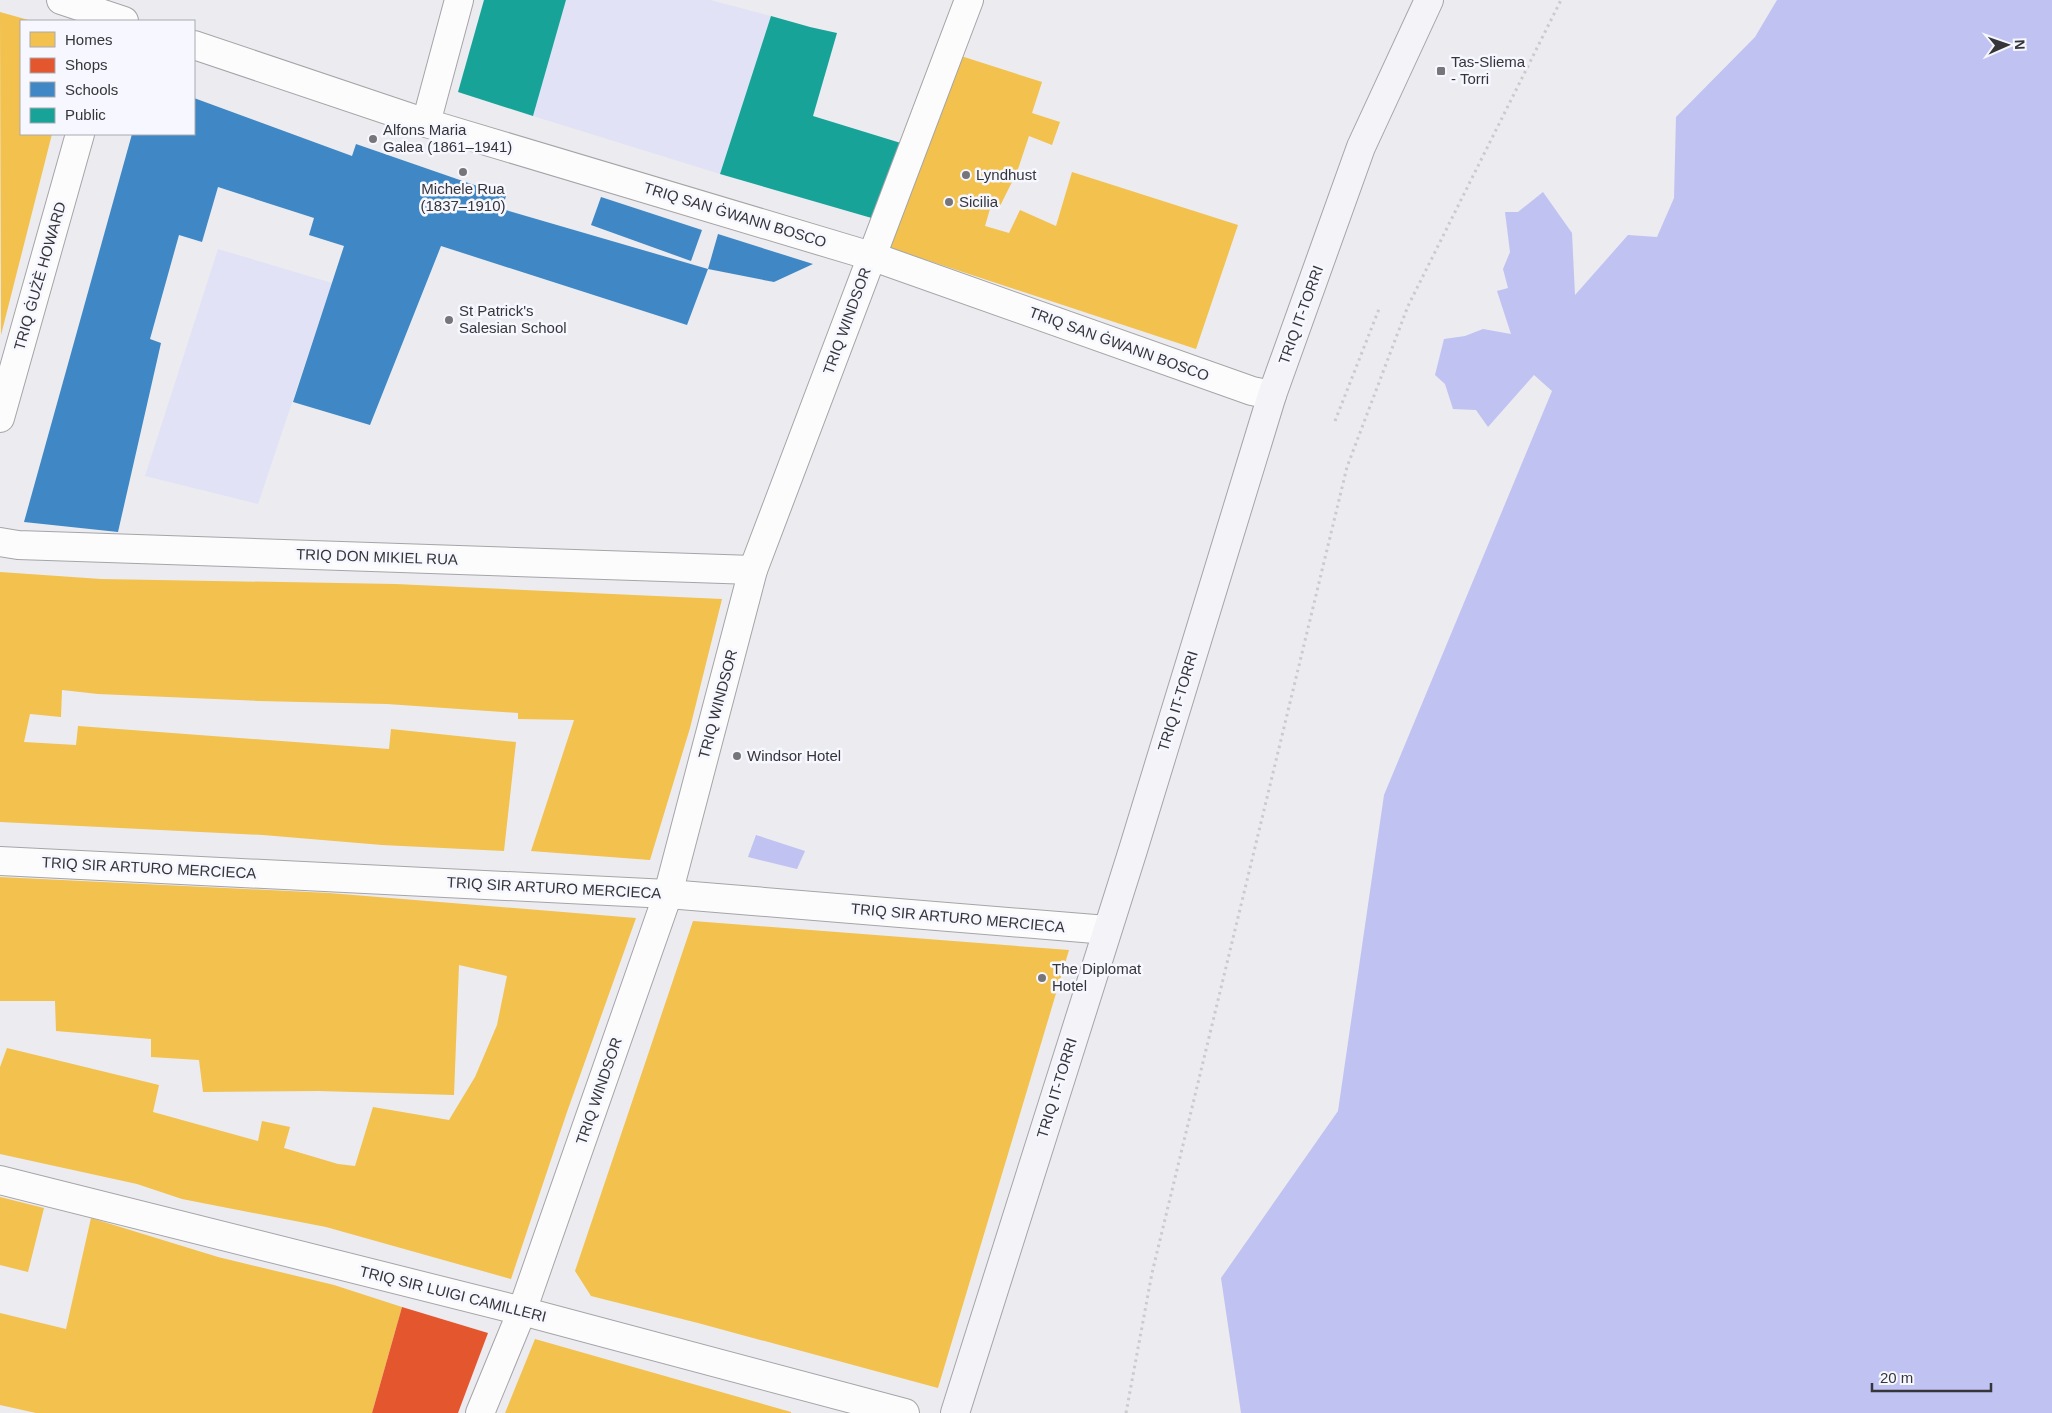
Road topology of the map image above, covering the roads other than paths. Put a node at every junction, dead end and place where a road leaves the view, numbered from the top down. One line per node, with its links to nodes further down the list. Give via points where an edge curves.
1 (61, 0): 5 (street)
2 (458, 0): 7 (street)
3 (969, 0): 9 (street, TRIQ WINDSOR)
4 (1429, 0): 10 (main road, TRIQ IT-TORRI, via 1360,147)
5 (116, 15)
6 (195, 45): 7 (street, TRIQ SAN ĠWANN BOSCO)
7 (426, 123): 9 (street, TRIQ SAN ĠWANN BOSCO)
8 (80, 135): 11 (street, TRIQ ĠUŻÈ HOWARD)
9 (871, 256): 10 (street, TRIQ SAN ĠWANN BOSCO, via 1252,391); 13 (street, TRIQ WINDSOR)
10 (1272, 395): 16 (main road, TRIQ IT-TORRI)
11 (0, 418)
12 (0, 542): 13 (street, TRIQ DON MIKIEL RUA)
13 (753, 570): 15 (street, TRIQ WINDSOR)
14 (0, 861): 15 (street, TRIQ SIR ARTURO MERCIECA)
15 (668, 894): 16 (street, TRIQ SIR ARTURO MERCIECA); 18 (street, TRIQ WINDSOR)
16 (1106, 930): 21 (main road, TRIQ IT-TORRI)
17 (0, 1180): 18 (street, TRIQ SIR LUIGI CAMILLERI)
18 (522, 1312): 19 (street, TRIQ WINDSOR); 20 (street, TRIQ SIR LUIGI CAMILLERI)
19 (480, 1413)
20 (905, 1413)
21 (955, 1413)

